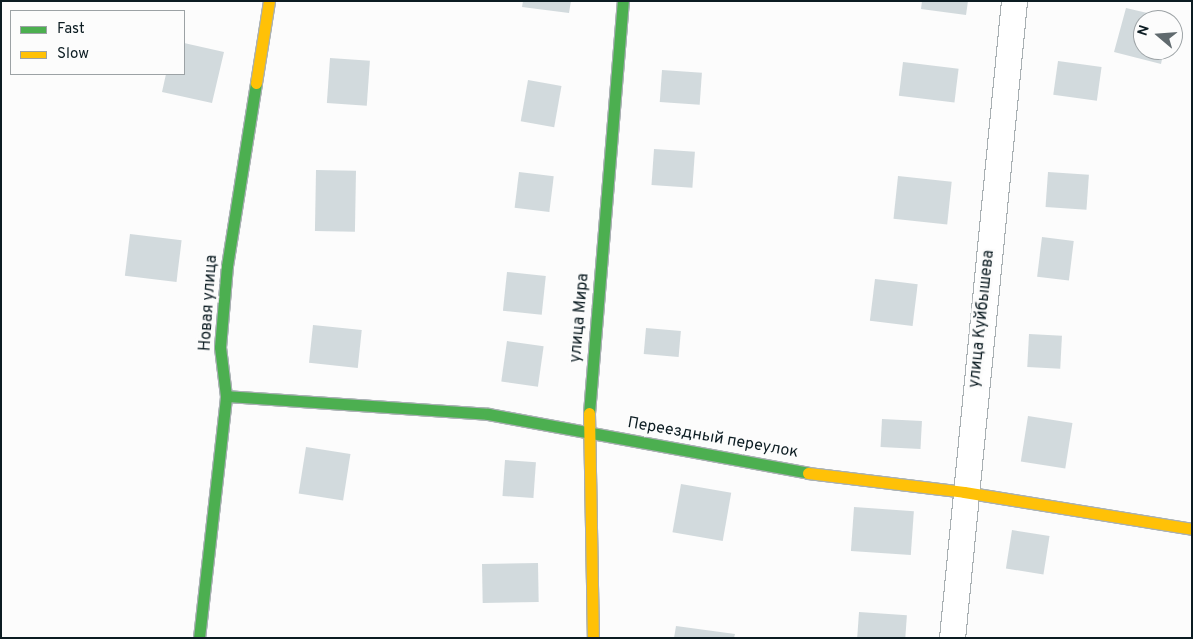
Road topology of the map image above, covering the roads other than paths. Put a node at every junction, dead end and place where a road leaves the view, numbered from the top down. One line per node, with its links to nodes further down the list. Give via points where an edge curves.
1 (269, 1): 4 (street, Новая улица, via 226,266 220,347)
2 (623, 1): 5 (street, улица Мира)
3 (1014, 1): 6 (street, улица Куйбышева)
4 (226, 396): 5 (street, Переездный переулок, via 488,414); 8 (street, Новая улица)
5 (587, 432): 6 (street, Переездный переулок, via 826,476); 9 (street, улица Мира)
6 (964, 492): 7 (street, Переездный переулок); 10 (street, улица Куйбышева)
7 (1192, 529)
8 (199, 638)
9 (593, 638)
10 (952, 638)

